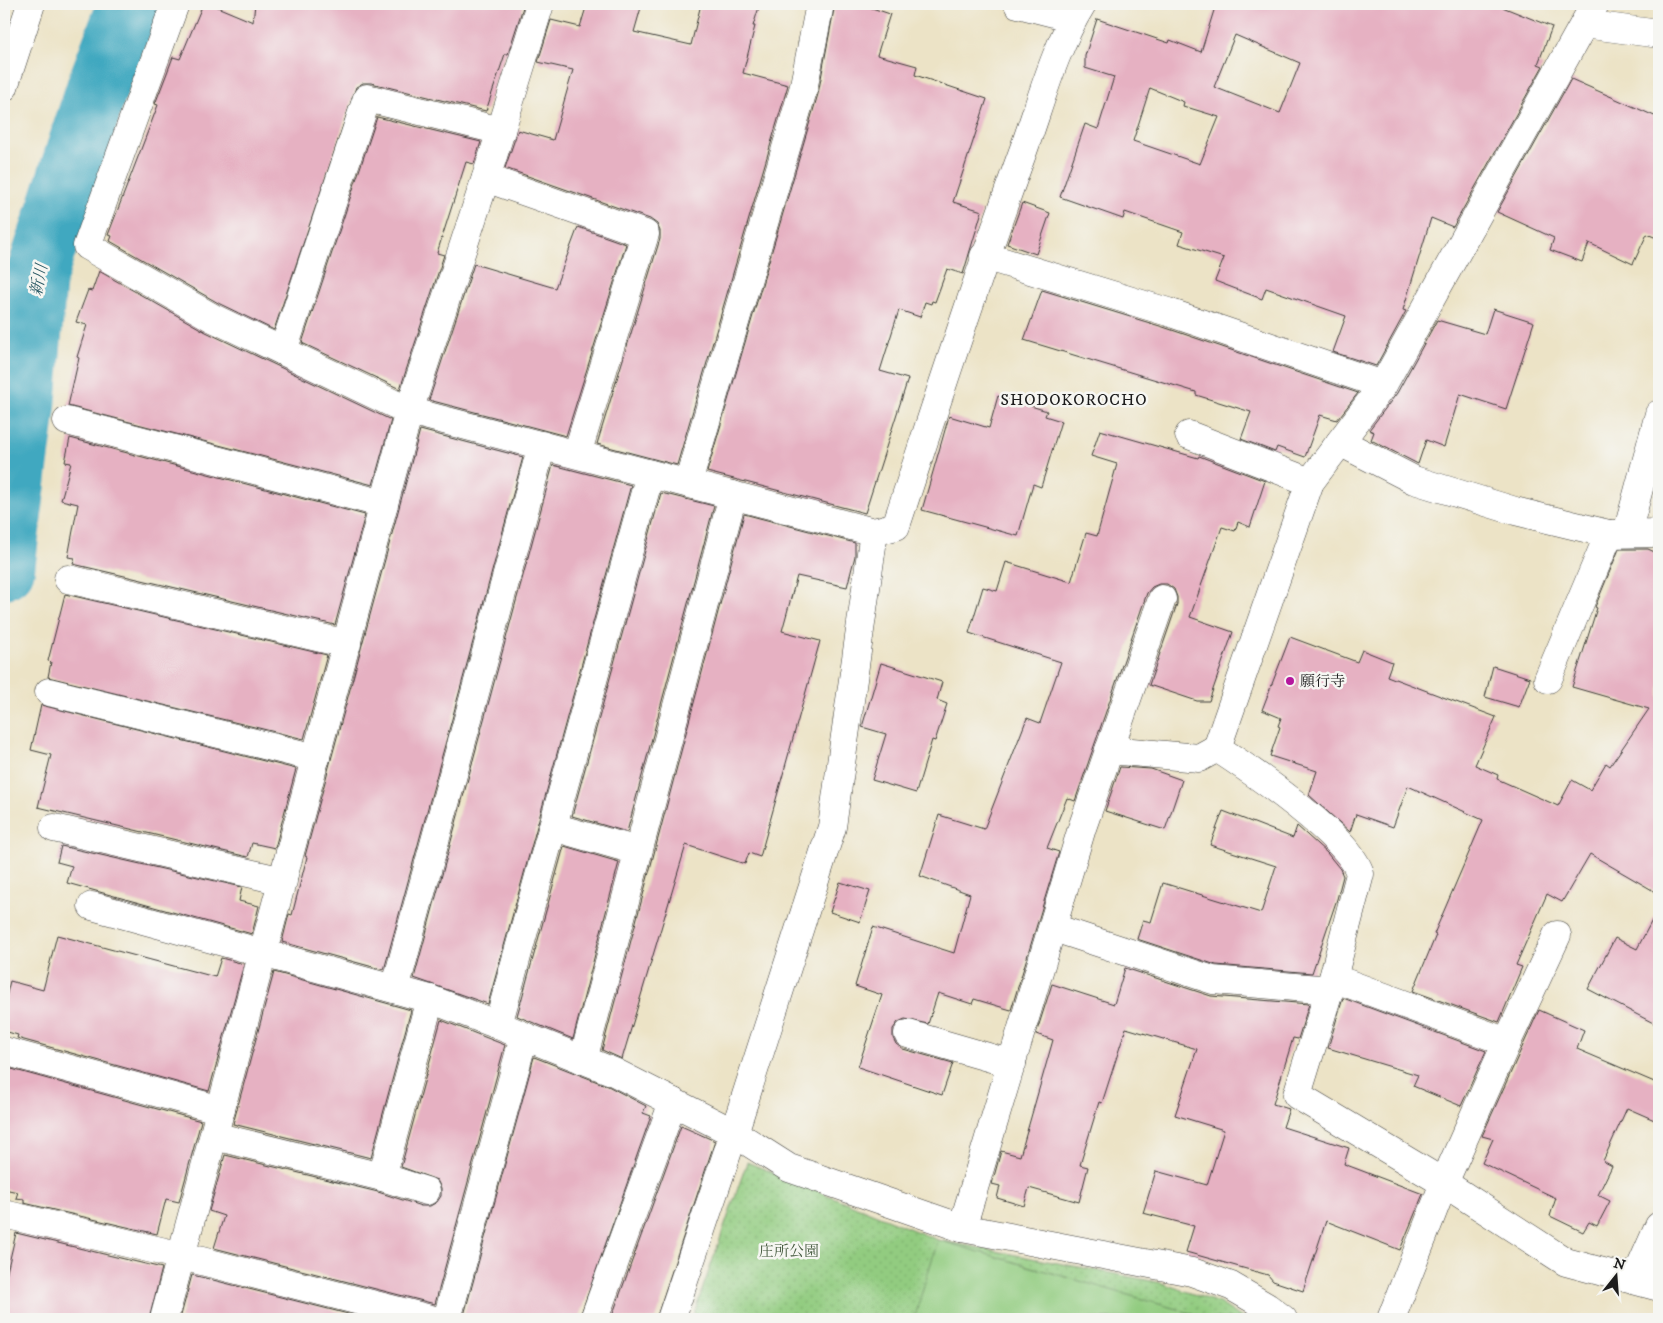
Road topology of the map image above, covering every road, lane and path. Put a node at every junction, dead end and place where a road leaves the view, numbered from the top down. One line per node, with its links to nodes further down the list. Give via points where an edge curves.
1 (31, 4): 9 (street)
2 (175, 4): 13 (street, via 87,246 213,318)
3 (540, 4): 10 (street)
4 (820, 4): 24 (street, via 803,90)
5 (1018, 4): 6 (street)
6 (1078, 11): 12 (street)
7 (1589, 14): 8 (street); 14 (street)
8 (1659, 34)
9 (4, 87)
10 (501, 130): 11 (street); 13 (street, via 367,98)
11 (486, 178): 15 (street); 21 (street, via 646,234)
12 (984, 256): 14 (street, via 1168,312); 27 (street, via 896,526)
13 (283, 351): 15 (street)
14 (1382, 385): 19 (street)
15 (409, 411): 20 (street); 26 (street)
16 (1659, 414): 29 (street)
17 (66, 421): 26 (street)
18 (1189, 435): 23 (street)
19 (1340, 442): 23 (street); 29 (street, via 1414,480 1515,511)
20 (542, 445): 21 (street); 47 (street)
21 (577, 454): 22 (street)
22 (650, 474): 24 (street); 38 (street)
23 (1310, 482): 35 (street)
24 (688, 483): 25 (street)
25 (733, 495): 27 (street); 40 (street)
26 (384, 504): 32 (street)
27 (874, 532): 58 (street, via 832,827)
28 (1659, 533): 29 (street)
29 (1618, 534): 33 (street)
30 (68, 578): 32 (street)
31 (1162, 599): 36 (street)
32 (347, 644): 37 (street)
33 (1548, 680)
34 (49, 692): 37 (street)
35 (1217, 748): 36 (street, via 1199,758); 46 (street, via 1257,774 1323,827 1358,864 1360,874)
36 (1109, 750): 43 (street, via 1082,828)
37 (316, 758): 41 (street)
38 (553, 827): 40 (street); 49 (street)
39 (54, 828): 41 (street)
40 (638, 851): 54 (street)
41 (283, 882): 45 (street)
42 (92, 906): 45 (street)
43 (1054, 928): 46 (street, via 1213,980); 55 (street)
44 (1558, 935): 52 (street)
45 (264, 954): 47 (street); 57 (street)
46 (1331, 984): 52 (street); 61 (street, via 1297,1096)
47 (395, 989): 48 (street)
48 (430, 999): 49 (street); 60 (street)
49 (498, 1025): 51 (street)
50 (908, 1034): 55 (street)
51 (524, 1036): 54 (street); 70 (street)
52 (1507, 1042): 61 (street)
53 (4, 1051): 57 (street)
54 (583, 1060): 56 (street)
55 (1012, 1064): 65 (street)
56 (673, 1102): 58 (street); 71 (street)
57 (221, 1110): 59 (street)
58 (734, 1133): 65 (street, via 789,1168); 72 (street)
59 (214, 1136): 60 (street); 66 (street)
60 (382, 1177): 62 (street)
61 (1444, 1183): 67 (street, via 1566,1262); 74 (street)
62 (426, 1191)
63 (4, 1214): 66 (street)
64 (1659, 1226): 67 (street)
65 (962, 1228): 73 (street, via 1192,1272 1231,1286)
66 (182, 1256): 68 (street); 69 (street)
67 (1647, 1284)
68 (164, 1319)
69 (431, 1319)
70 (447, 1319)
71 (594, 1319)
72 (671, 1319)
73 (1282, 1319)
74 (1391, 1319)

